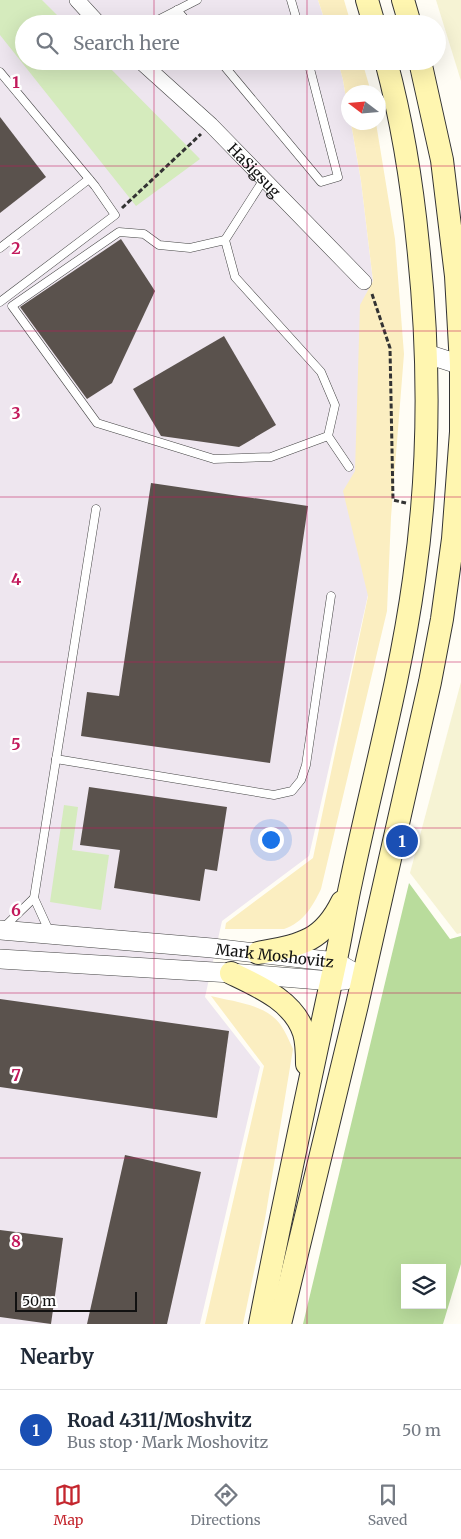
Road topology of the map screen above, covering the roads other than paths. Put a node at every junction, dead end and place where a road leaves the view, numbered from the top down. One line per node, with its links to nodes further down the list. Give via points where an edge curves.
1 (77, 0): 7 (street)
2 (197, 0): 6 (lane)
3 (290, 0): 10 (lane)
4 (367, 0): 11 (main road)
5 (403, 0): 12 (main road)
6 (177, 10): 8 (lane); 9 (lane)
7 (91, 15)
8 (167, 15)
9 (181, 15)
10 (295, 15)
11 (371, 15)
12 (407, 15)
13 (150, 70): 19 (street, HaSigsug)
14 (228, 70): 15 (lane, via 321,182 338,177)
15 (310, 70)
16 (388, 70): 26 (main road, via 410,180)
17 (422, 70): 23 (main road, via 442,160)
18 (0, 72): 20 (lane)
19 (264, 179): 21 (lane); 24 (street, HaSigsug)
20 (89, 180): 22 (lane); 25 (lane, via 115,215)
21 (224, 240): 28 (lane, via 235,277 321,372 335,405); 28 (lane, via 190,248 159,245 144,234 119,232 12,306 97,423 214,459 271,457)
22 (0, 248)
23 (459, 281): 27 (main road)
24 (364, 282)
25 (0, 302)
26 (427, 354): 27 (street); 34 (main road, via 426,443 414,580)
27 (461, 356): 29 (main road)
28 (328, 436): 30 (lane)
29 (460, 463): 42 (main road, via 453,539 437,645)
30 (349, 467)
31 (96, 509): 33 (lane)
32 (331, 596): 33 (lane, via 306,765 292,792 274,795)
33 (56, 759): 35 (lane)
34 (351, 883): 38 (main road, via 323,931 302,943); 40 (main road)
35 (34, 898): 36 (lane); 37 (lane)
36 (0, 930): 37 (street, Mark Moshovitz)
37 (50, 935): 38 (street, Mark Moshovitz)
38 (258, 953): 40 (street, Mark Moshovitz)
39 (0, 960): 41 (street, Mark Moshovitz)
40 (334, 972): 41 (street, Mark Moshovitz); 42 (street, Mark Moshovitz); 43 (main road)
41 (230, 973): 43 (main road, via 270,994 294,1013 307,1046)
42 (363, 978): 45 (main road)
43 (309, 1090): 44 (main road)
44 (260, 1324)
45 (280, 1324)

